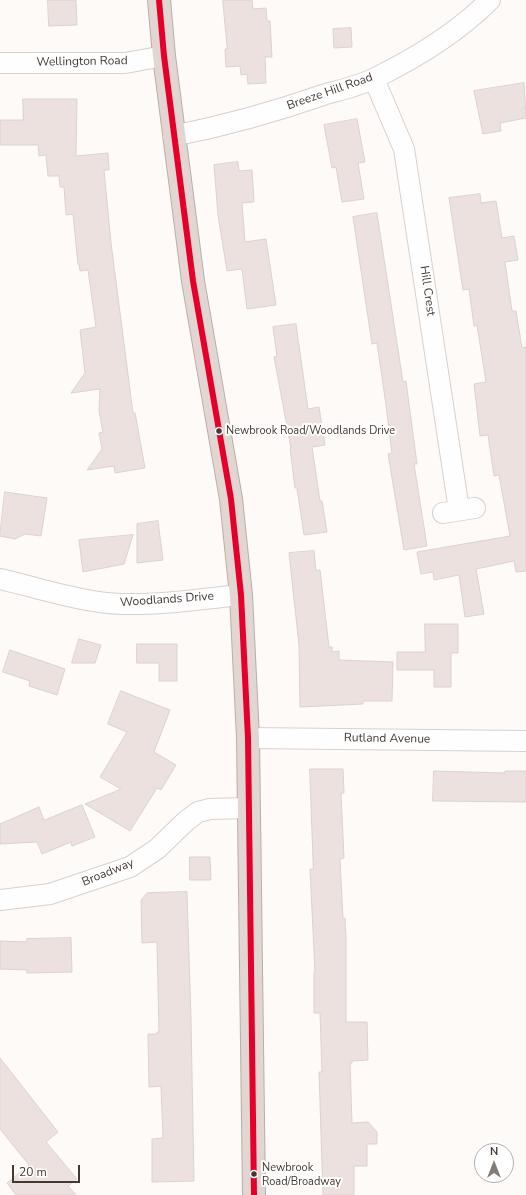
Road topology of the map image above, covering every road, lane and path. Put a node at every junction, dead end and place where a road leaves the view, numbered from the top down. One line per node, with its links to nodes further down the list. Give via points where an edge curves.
1 (159, 0): 3 (highway)
2 (490, 0): 5 (street, Breeze Hill Road, via 429,48)
3 (164, 56): 4 (street, Wellington Road, via 125,63); 6 (highway)
4 (0, 63)
5 (374, 78): 6 (street, Breeze Hill Road, via 285,108 215,128); 7 (street, Hill Crest, via 404,149)
6 (174, 136): 9 (highway, via 193,281 231,499)
7 (459, 511)
8 (0, 579): 9 (street, Woodlands Drive, via 98,602 122,604 152,604)
9 (241, 595): 10 (highway)
10 (248, 738): 11 (street, Rutland Avenue); 12 (highway)
11 (526, 741)
12 (248, 808): 13 (street, Broadway, via 210,809 198,812 157,849 130,868 50,894); 14 (highway)
13 (0, 900)
14 (254, 1195)

